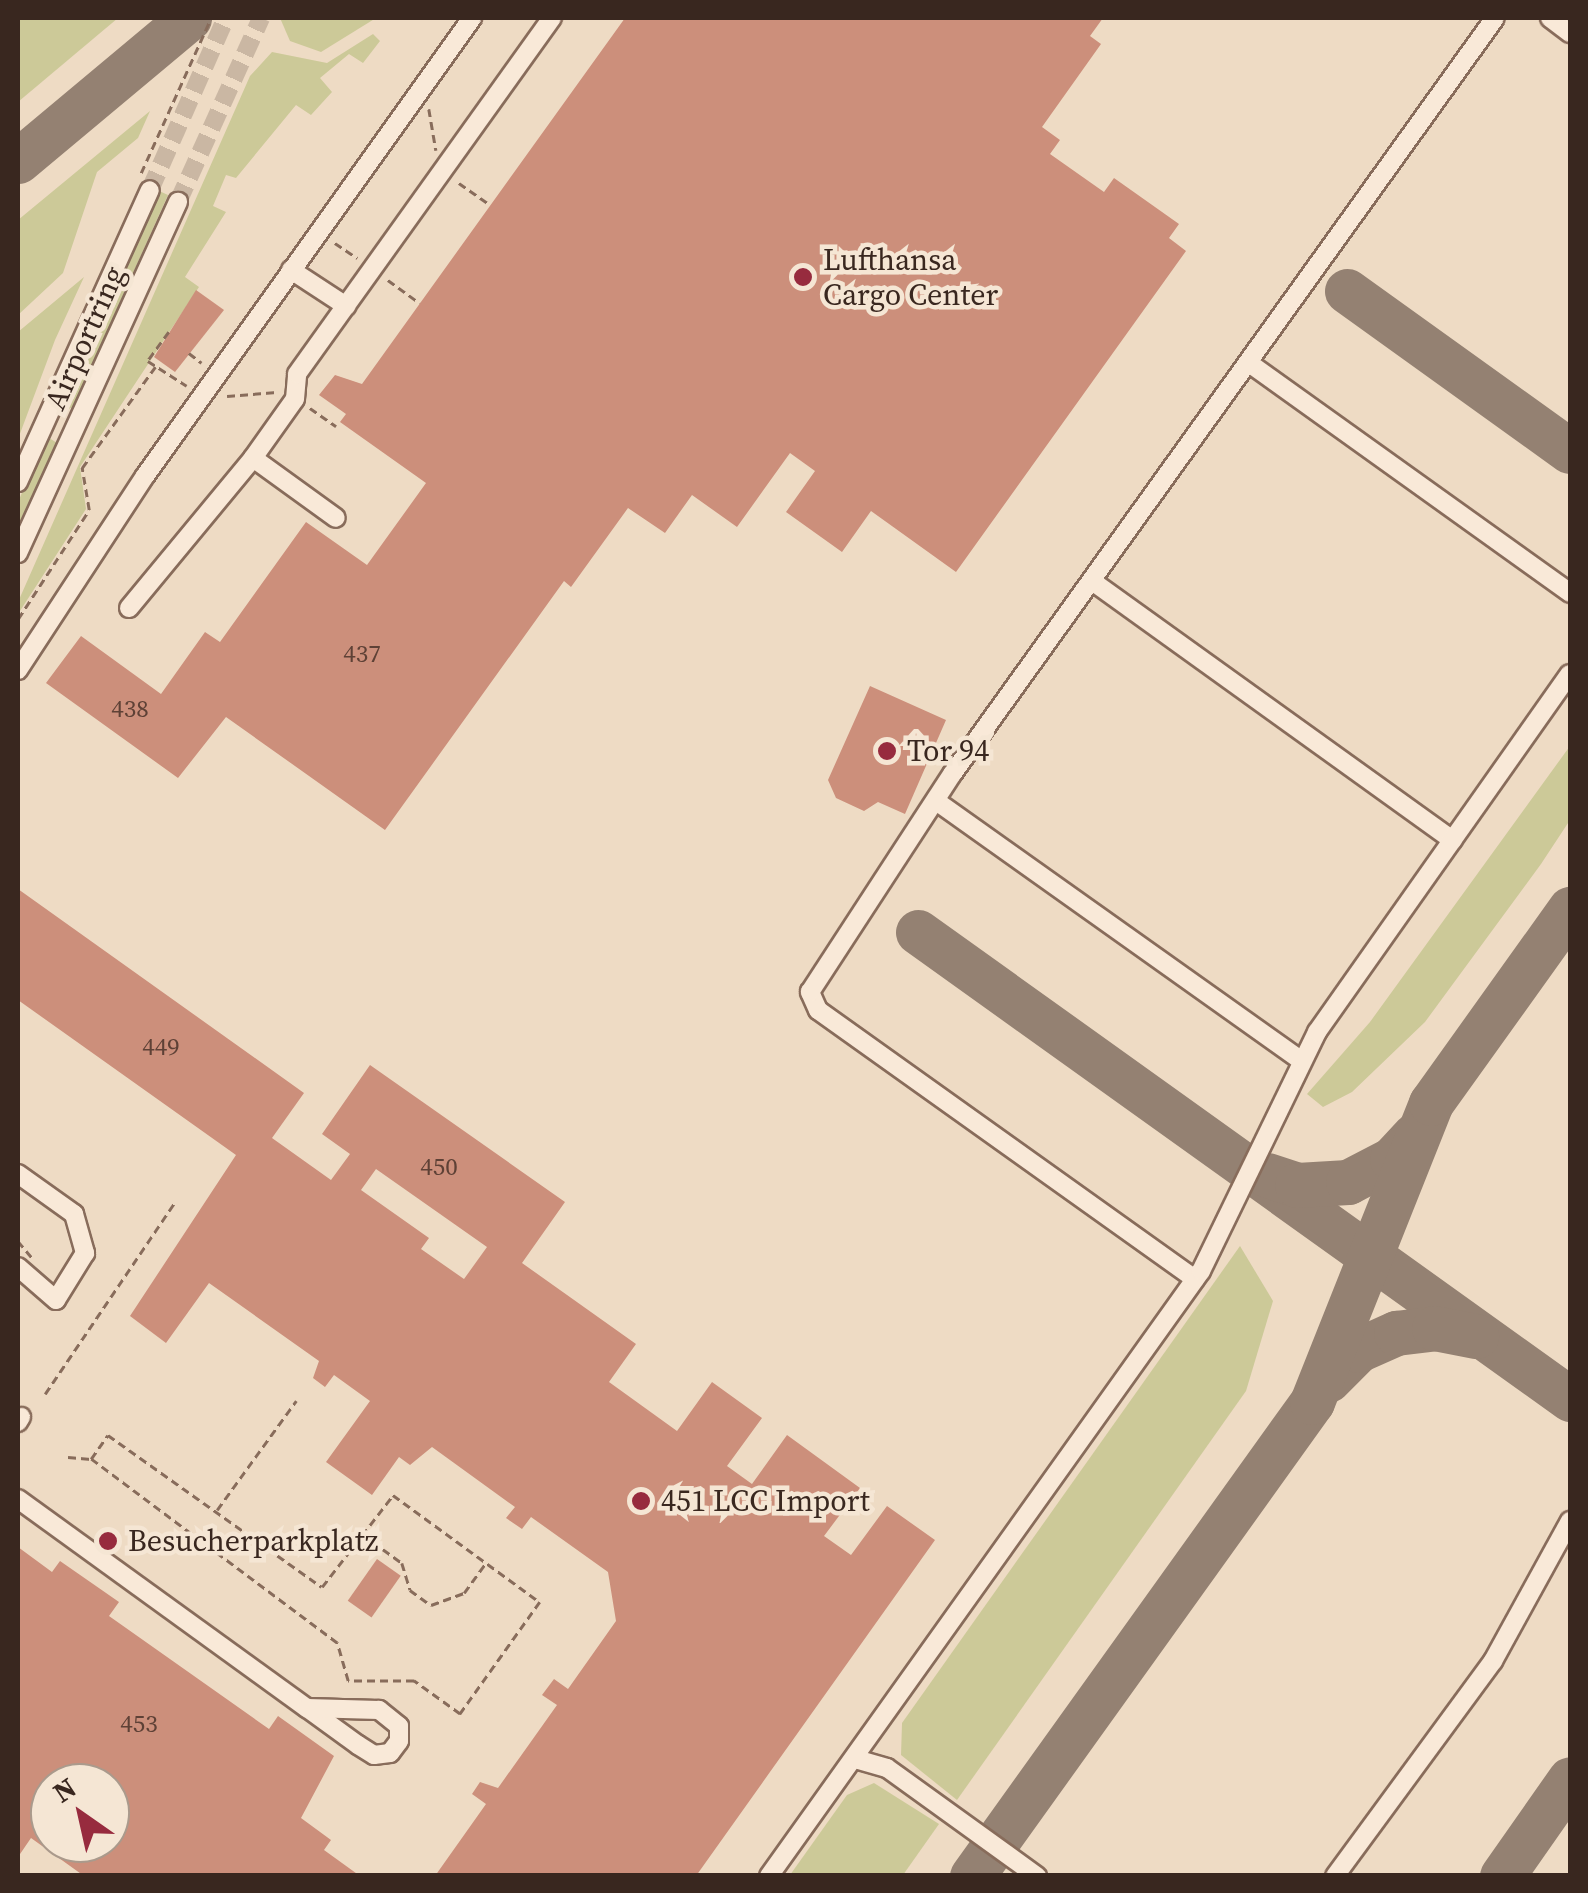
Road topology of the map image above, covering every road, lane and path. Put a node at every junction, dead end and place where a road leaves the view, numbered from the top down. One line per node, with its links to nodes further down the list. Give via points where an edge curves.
1 (211, 18): 7 (path)
2 (472, 18): 9 (street)
3 (552, 18): 10 (street)
4 (1495, 18): 14 (street)
5 (1550, 18): 6 (street)
6 (1570, 33)
7 (142, 189): 21 (street, Airportring)
8 (178, 202): 23 (street, Airportring)
9 (291, 270): 10 (street); 17 (street)
10 (346, 306): 18 (street, via 297,374)
11 (170, 332): 16 (path, via 148,361)
12 (213, 349): 15 (path)
13 (189, 354): 15 (path)
14 (1249, 362): 24 (street); 25 (street)
15 (203, 364): 17 (path)
16 (156, 366): 17 (path, via 186,388); 27 (path, via 82,468 89,510)
17 (198, 386): 18 (path, via 215,398 271,388); 28 (street)
18 (292, 404): 19 (path); 20 (street)
19 (336, 426)
20 (253, 458): 22 (street); 26 (street)
21 (18, 482)
22 (336, 518)
23 (18, 553)
24 (1092, 582): 30 (street); 31 (street)
25 (1570, 593)
26 (129, 608)
27 (18, 619)
28 (18, 670)
29 (1570, 674): 31 (street)
30 (936, 801): 32 (street); 36 (street, via 813,982 811,1002)
31 (1454, 840): 32 (street)
32 (1300, 1060): 36 (street, via 1222,1240)
33 (18, 1174): 35 (street, via 74,1214 85,1253 56,1300)
34 (175, 1202): 37 (path)
35 (19, 1272)
36 (1196, 1279): 47 (street)
37 (45, 1394)
38 (296, 1401): 42 (path)
39 (68, 1457): 40 (path)
40 (91, 1459): 42 (path, via 108,1435); 45 (path, via 336,1644 348,1682 414,1681 460,1714 540,1602)
41 (18, 1499): 46 (street)
42 (216, 1512): 44 (path, via 322,1587)
43 (1570, 1522): 50 (street, via 1493,1661)
44 (360, 1534): 45 (path, via 393,1495); 45 (path, via 402,1563 410,1590 431,1604 464,1593)
45 (486, 1563)
46 (307, 1708): 46 (street, via 374,1755 390,1753 399,1741 399,1726 379,1710)
47 (859, 1760): 48 (street); 49 (street, via 887,1768)
48 (769, 1876)
49 (1036, 1876)
50 (1335, 1876)

